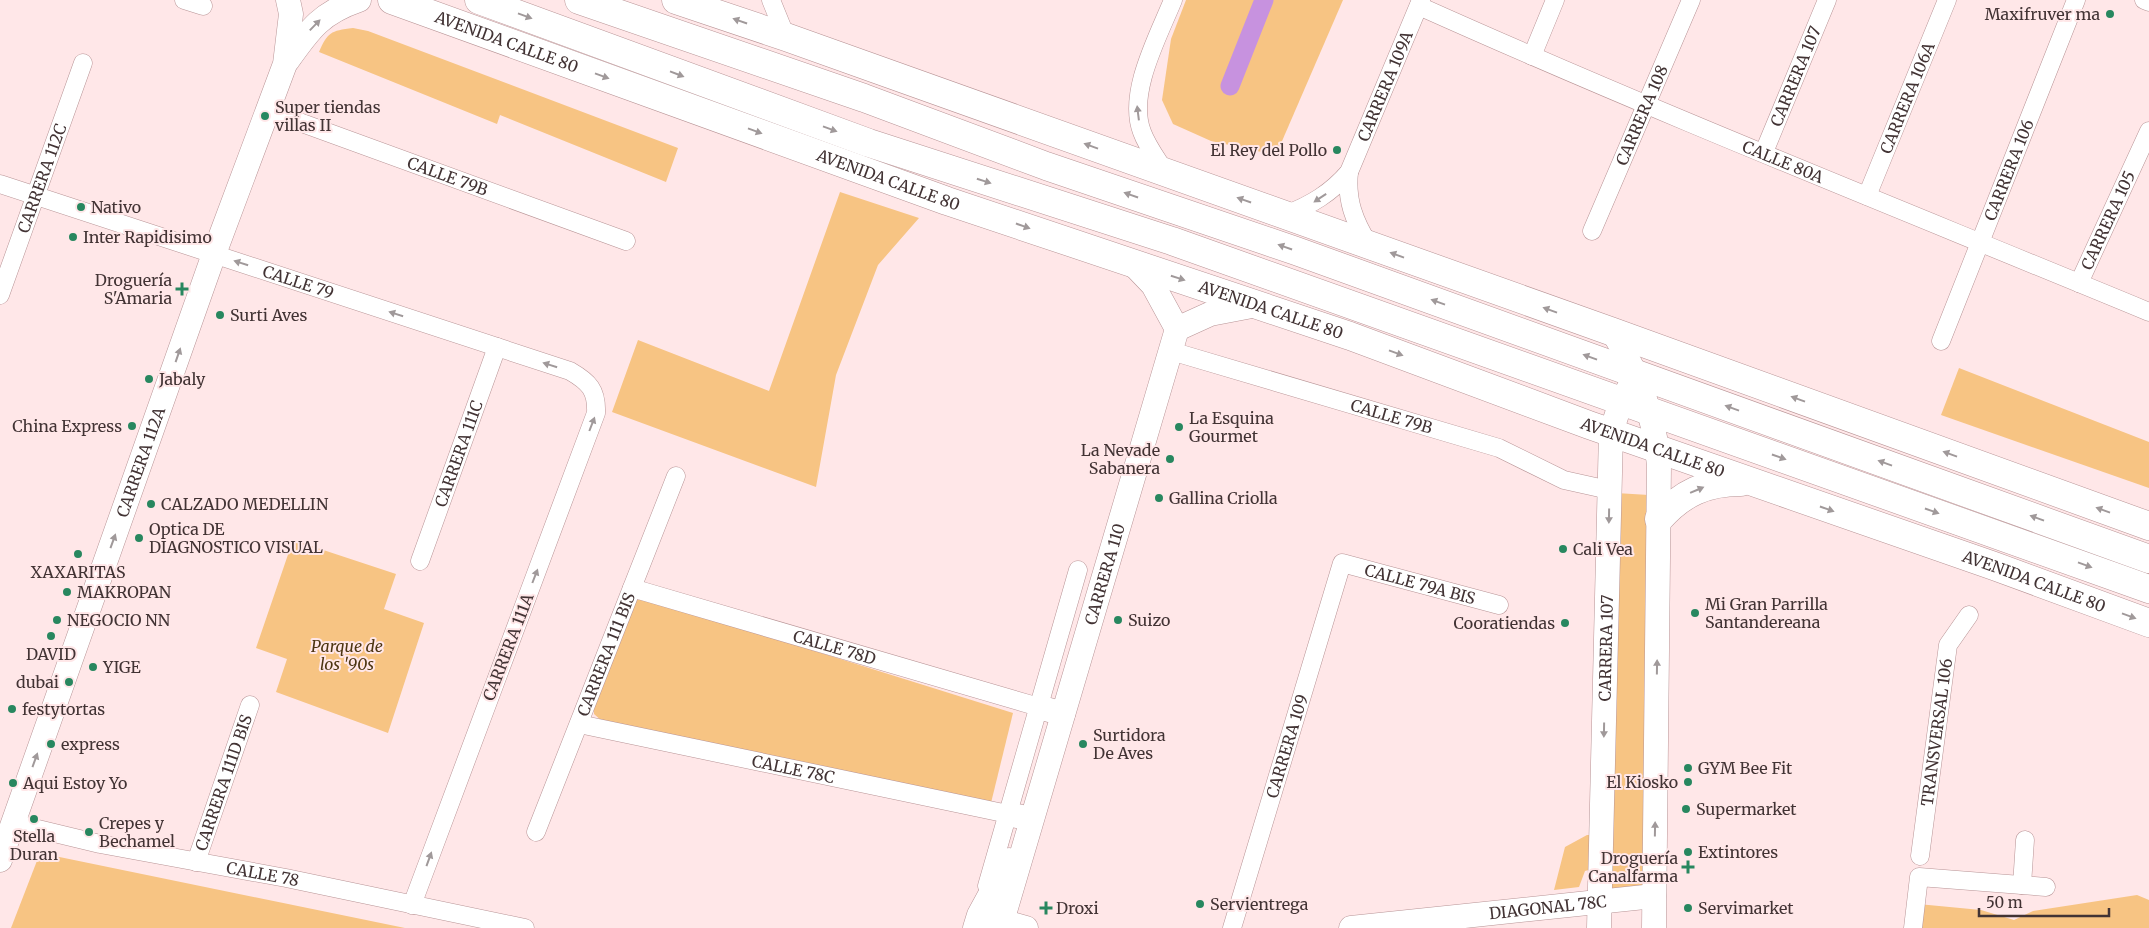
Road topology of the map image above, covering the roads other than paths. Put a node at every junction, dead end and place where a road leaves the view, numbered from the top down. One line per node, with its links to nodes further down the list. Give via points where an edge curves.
1 (184, 0): 18 (street)
2 (288, 0): 22 (street, CARRERA 112A, via 291,14)
3 (359, 0): 22 (street, CARRERA 112A, one-way to 3, via 329,12)
4 (392, 0): 38 (highway, AVENIDA CALLE 80, one-way to 38, via 947,201)
5 (479, 0): 40 (highway, AVENIDA CALLE 80, one-way to 40, via 870,144 1172,241)
6 (579, 0): 49 (highway, one-way to 6)
7 (676, 0): 19 (highway, one-way to 7)
8 (771, 0): 19 (street)
9 (1173, 0): 27 (street, one-way to 9, via 1141,131 1137,108 1139,86)
10 (1555, 0): 20 (street)
11 (1691, 0): 23 (street, CARRERA 108)
12 (1827, 0): 26 (street, CARRERA 107)
13 (1948, 0): 31 (street, CARRERA 106A)
14 (2076, 0): 35 (street, CARRERA 106)
15 (2144, 0): 16 (street)
16 (2149, 2)
17 (1420, 3): 20 (street, CALLE 80A); 28 (street, CARRERA 109A)
18 (203, 6)
19 (786, 37): 27 (highway, one-way to 19)
20 (1532, 56): 23 (street, CALLE 80A)
21 (83, 63): 30 (street, CARRERA 112C)
22 (285, 64): 24 (street, CARRERA 112A)
23 (1647, 106): 26 (street, CALLE 80A); 33 (street, CARRERA 108)
24 (269, 111): 34 (street, CALLE 79B); 37 (street, CARRERA 112A)
25 (2149, 131): 39 (street, CARRERA 105)
26 (1764, 152): 31 (street, CALLE 80A)
27 (1165, 172): 32 (highway, one-way to 27)
28 (1349, 172): 32 (street, CARRERA 109A, one-way to 32, via 1320,198); 36 (street, CARRERA 109A, via 1347,189 1351,210)
29 (0, 184): 30 (street, CALLE 79)
30 (36, 196): 37 (street, CALLE 79); 41 (street, CARRERA 112C)
31 (1866, 196): 35 (street, CALLE 80A)
32 (1285, 215): 36 (highway)
33 (1592, 231)
34 (626, 241)
35 (1980, 242): 39 (street, CALLE 80A); 47 (street, CARRERA 106)
36 (1369, 245): 44 (highway, one-way to 36)
37 (214, 254): 48 (street, CALLE 79, one-way to 37); 77 (street, CARRERA 112A, one-way to 37)
38 (1132, 263): 42 (highway, AVENIDA CALLE 80, one-way to 42); 46 (street, via 1153,285)
39 (2080, 283): 43 (street, CALLE 80A)
40 (1313, 291): 45 (highway); 51 (highway, AVENIDA CALLE 80)
41 (0, 295)
42 (1257, 305): 45 (highway, AVENIDA CALLE 80); 46 (street, via 1210,314)
43 (2149, 312)
44 (1613, 332): 49 (street); 59 (highway, one-way to 44)
45 (1350, 336): 53 (highway, AVENIDA CALLE 80, one-way to 53)
46 (1174, 340): 57 (street, CALLE 79B, via 1499,448 1564,480); 73 (street, CARRERA 110)
47 (1941, 341)
48 (497, 347): 50 (street, CALLE 79, one-way to 48, via 570,371); 62 (street, CARRERA 111C)
49 (1636, 373): 51 (street, CARRERA 107); 52 (street); 61 (highway, one-way to 49)
50 (592, 388): 87 (street, CARRERA 111A, one-way to 50, via 596,413)
51 (1621, 402): 52 (highway, AVENIDA CALLE 80); 53 (street, CARRERA 107)
52 (1650, 412): 54 (street); 60 (highway, AVENIDA CALLE 80, one-way to 60)
53 (1611, 432): 54 (highway, AVENIDA CALLE 80); 57 (street, CARRERA 107)
54 (1657, 449): 56 (highway, AVENIDA CALLE 80); 58 (street)
55 (676, 476): 66 (street, CARRERA 111 BIS)
56 (1748, 482): 58 (highway, one-way to 56, via 1680,498 1693,491 1710,484); 64 (highway, AVENIDA CALLE 80, one-way to 64)
57 (1609, 490): 86 (street, CARRERA 107, one-way to 86)
58 (1659, 519): 85 (street, one-way to 58)
59 (2149, 526)
60 (2053, 554): 64 (highway); 67 (highway, AVENIDA CALLE 80, one-way to 67)
61 (2149, 559)
62 (420, 561)
63 (1342, 563): 68 (street, CALLE 79A BIS); 94 (street, CARRERA 109)
64 (1994, 566): 70 (highway, AVENIDA CALLE 80, one-way to 70)
65 (1078, 570): 72 (street, CARRERA 110)
66 (632, 588): 72 (street, CALLE 78D); 74 (street, CARRERA 111 BIS)
67 (2149, 590)
68 (1499, 605)
69 (1969, 614): 80 (street, TRANSVERSAL 106, via 1948,645)
70 (2149, 623)
71 (250, 705): 82 (street, CARRERA 111D BIS)
72 (1039, 707): 73 (street); 75 (street, CARRERA 110)
73 (1063, 714): 76 (street, CARRERA 110)
74 (579, 724): 75 (street, CALLE 78C); 78 (street, CARRERA 111 BIS)
75 (1008, 814): 76 (street); 88 (street, CARRERA 110)
76 (1031, 819): 88 (street, CARRERA 110); 91 (street, CARRERA 110)
77 (6, 822): 81 (street, CARRERA 112A); 82 (street, CALLE 78)
78 (536, 832)
79 (2025, 840): 83 (street)
80 (1920, 856)
81 (0, 860)
82 (196, 862): 87 (street, CALLE 78)
83 (2022, 885): 84 (street); 98 (street, via 1919,878)
84 (2046, 887)
85 (1654, 896): 86 (street, DIAGONAL 78C); 97 (street)
86 (1600, 902): 90 (street, DIAGONAL 78C); 96 (street, CARRERA 107)
87 (412, 905): 89 (street, CALLE 78)
88 (977, 922): 91 (street)
89 (489, 924): 92 (street, CALLE 78)
90 (1426, 924): 95 (street, DIAGONAL 78C)
91 (1001, 925): 93 (street)
92 (525, 928)
93 (1026, 928)
94 (1232, 928)
95 (1352, 928)
96 (1600, 928)
97 (1654, 928)
98 (1913, 928)

